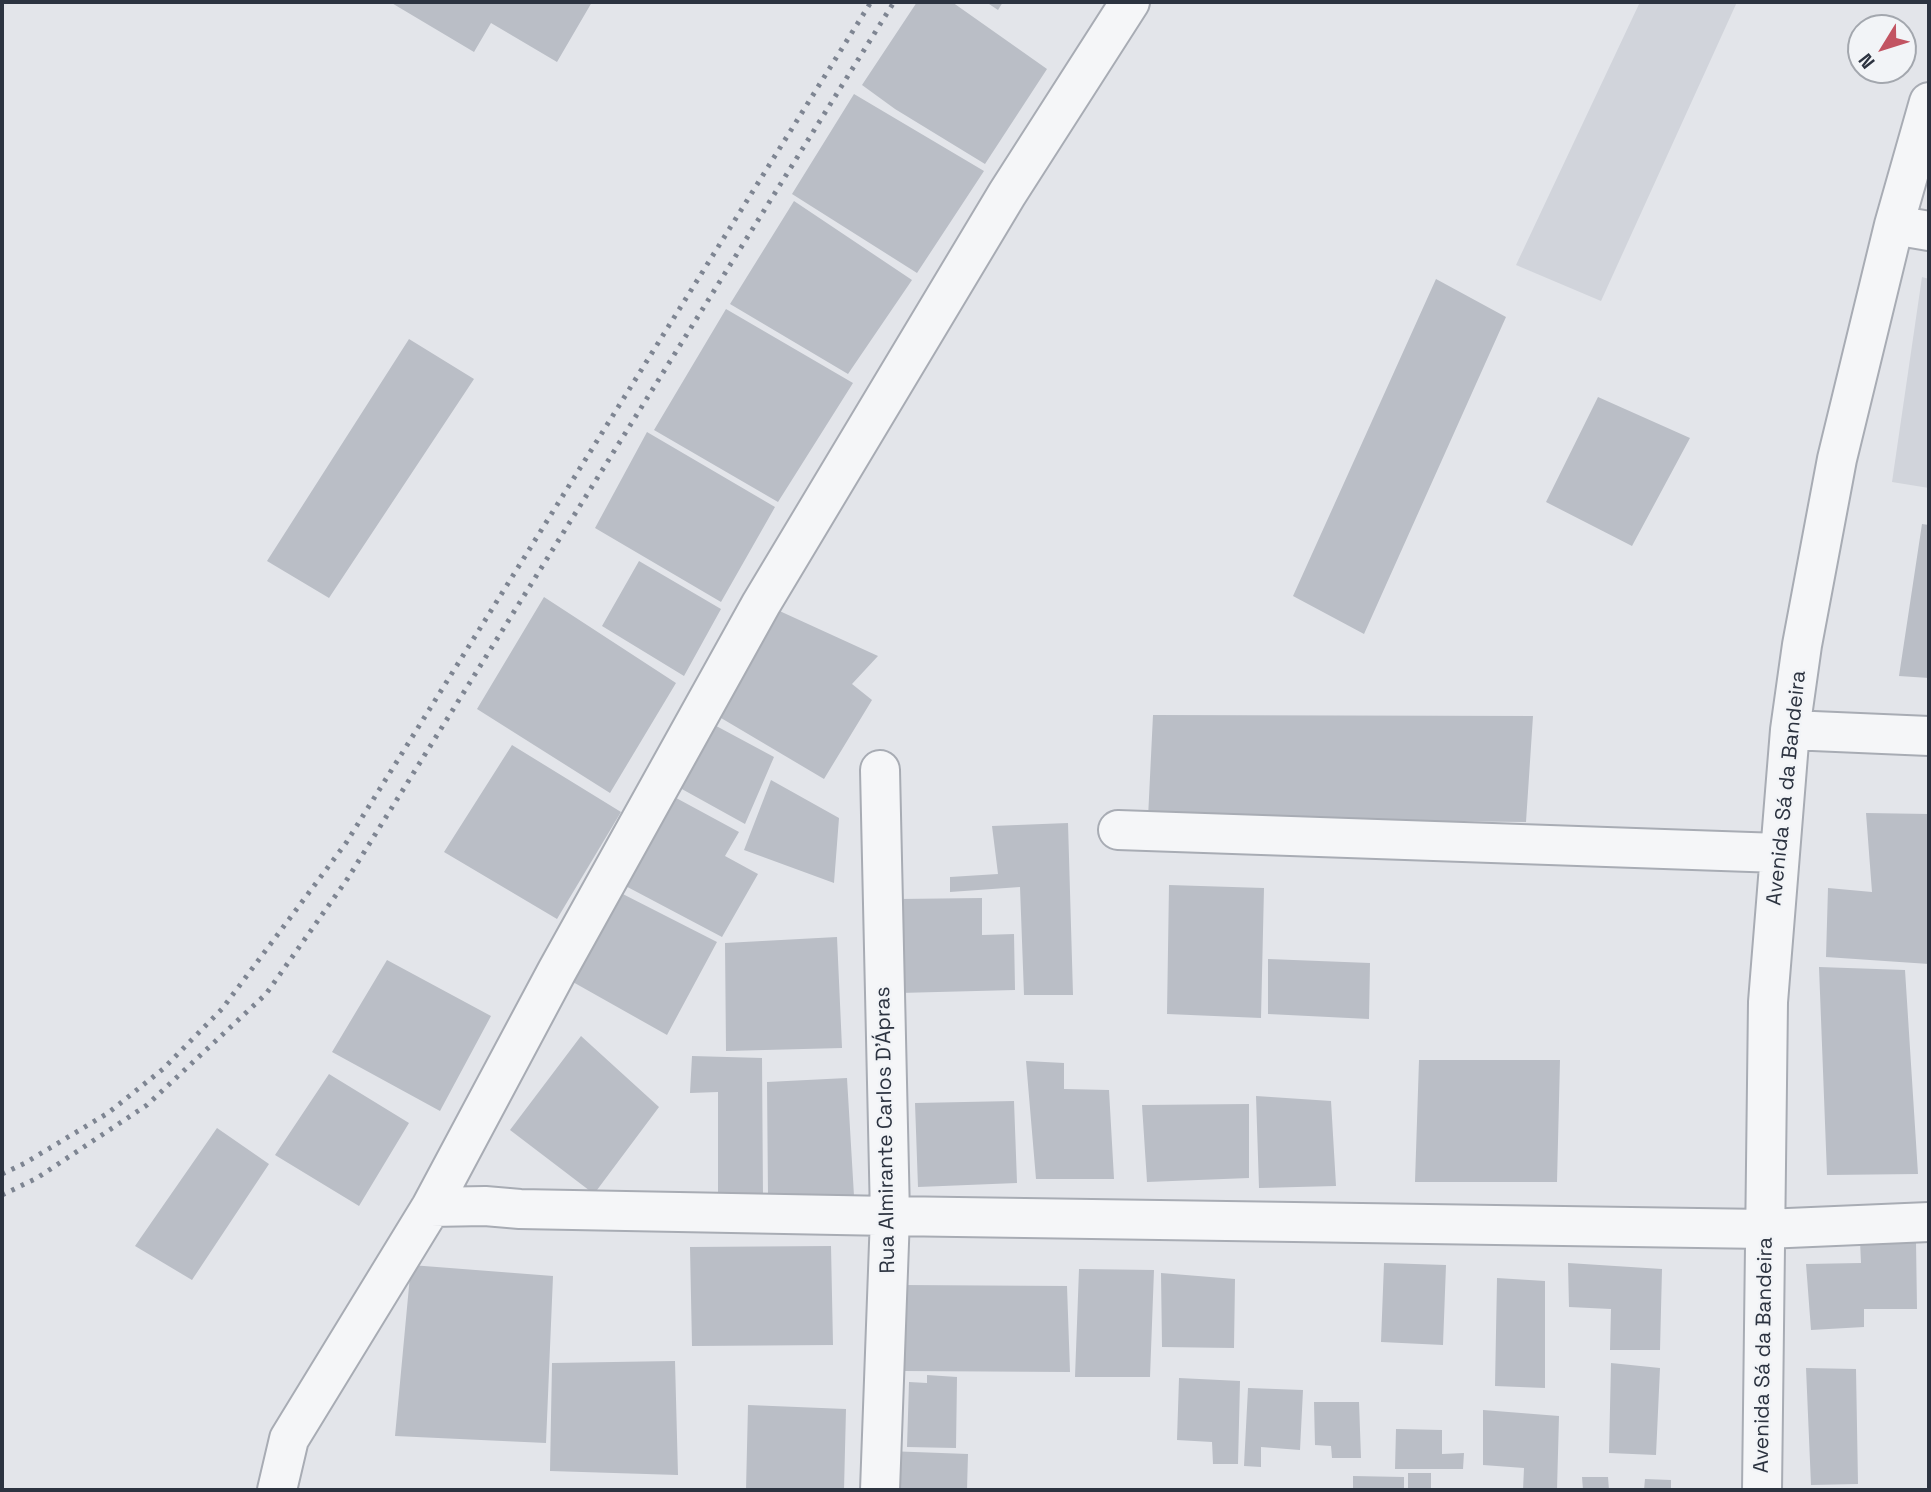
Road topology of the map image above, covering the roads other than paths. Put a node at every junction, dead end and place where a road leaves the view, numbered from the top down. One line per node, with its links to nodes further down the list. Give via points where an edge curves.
1 (1130, 2): 9 (street, via 1007,194 761,604)
2 (1929, 102): 3 (street, Avenida Sá da Bandeira)
3 (1912, 228): 4 (street, Avenida Sá da Bandeira, via 1837,459)
4 (1790, 730): 5 (street); 8 (street, Avenida Sá da Bandeira)
5 (1929, 736)
6 (880, 770): 10 (street, Rua Almirante Carlos D’Ápras)
7 (1118, 830): 8 (street)
8 (1779, 853): 12 (street, Avenida Sá da Bandeira, via 1768,1002)
9 (431, 1207): 10 (street); 13 (street, via 289,1439)
10 (890, 1216): 12 (street); 14 (street, Rua Almirante Carlos D’Ápras)
11 (1929, 1222): 12 (street)
12 (1765, 1229): 15 (street, Avenida Sá da Bandeira)
13 (277, 1490)
14 (880, 1490)
15 (1762, 1490)

